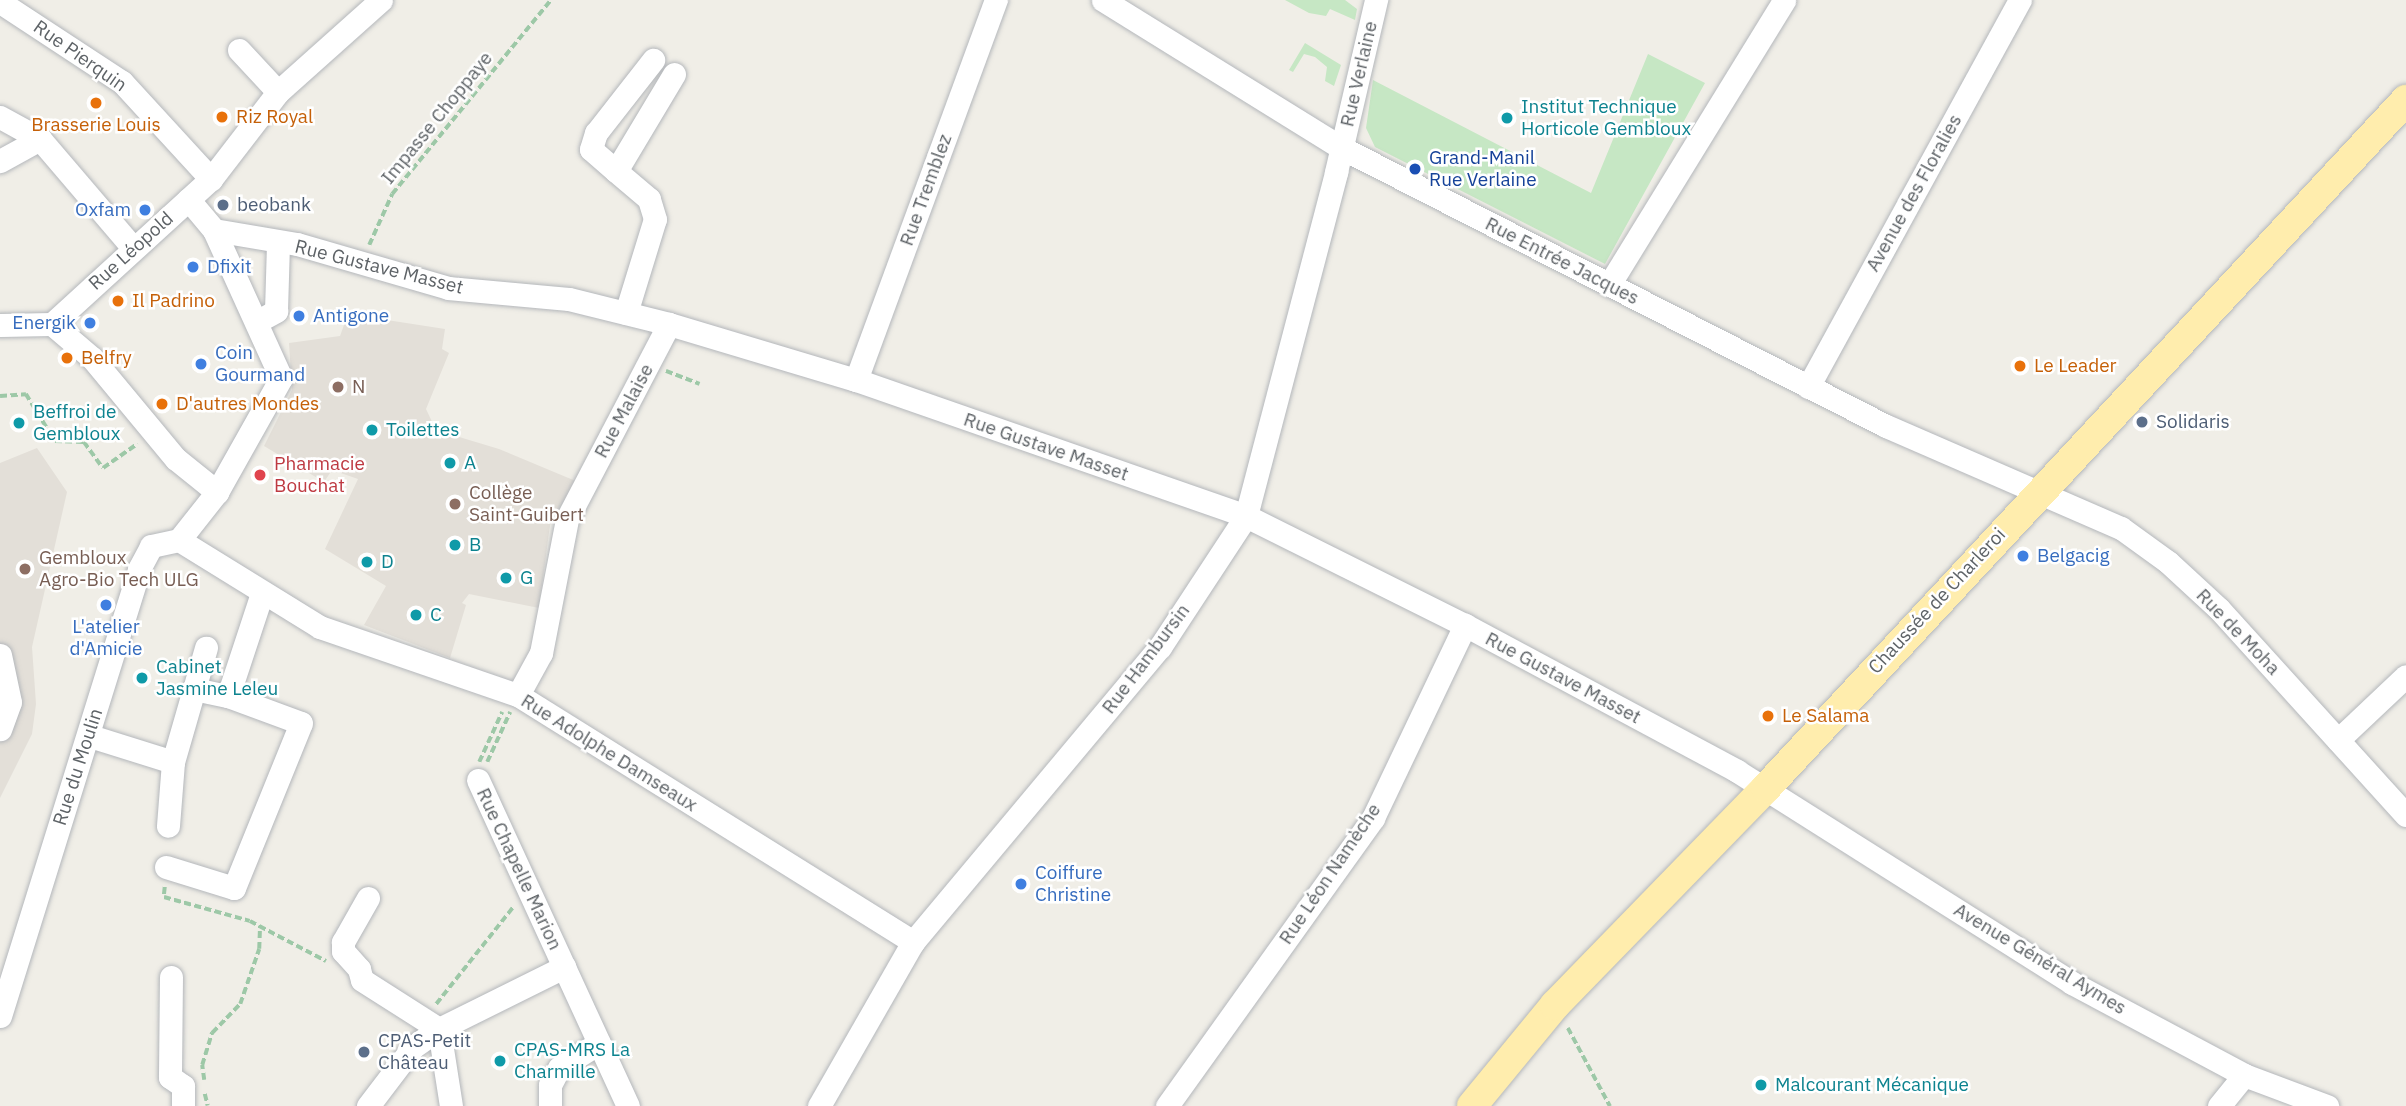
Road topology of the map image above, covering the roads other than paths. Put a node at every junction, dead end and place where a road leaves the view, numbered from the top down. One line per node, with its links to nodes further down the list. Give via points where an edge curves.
1 (381, 0): 11 (street, Rue Léopold)
2 (996, 0): 29 (street, Rue Tremblez)
3 (1103, 0): 15 (street, Rue Entrée Jacques)
4 (1376, 0): 15 (street, Rue Verlaine)
5 (2020, 0): 30 (street, Avenue des Floralies)
6 (0, 2): 18 (street, Rue Pierquin, via 141,94)
7 (1775, 4): 23 (street)
8 (239, 50): 11 (street)
9 (653, 60): 17 (street, via 596,133 591,149)
10 (674, 74): 17 (street)
11 (278, 92): 18 (street, Rue Léopold)
12 (2406, 100): 32 (main road, Chaussée de Charleroi)
13 (0, 117): 14 (street)
14 (40, 139): 16 (street); 22 (street)
15 (1342, 148): 23 (street, Rue Entrée Jacques); 33 (street, Rue Hambursin)
16 (0, 161)
17 (616, 171): 24 (street, via 654,206 653,231)
18 (211, 179): 19 (street, Rue Léopold)
19 (188, 199): 20 (street); 22 (street, Rue Léopold)
20 (214, 230): 21 (street, Rue Gustave Masset); 25 (street)
21 (278, 244): 24 (street, Rue Gustave Masset, via 297,244 448,288 569,299); 25 (street, via 276,311)
22 (132, 248): 26 (street, Rue Léopold)
23 (1609, 285): 30 (street, Rue Entrée Jacques)
24 (626, 313): 27 (street, Rue Gustave Masset)
25 (258, 321): 31 (street, via 282,378)
26 (52, 324): 28 (street); 31 (street, via 92,358 176,460)
27 (669, 324): 29 (street, Rue Gustave Masset); 41 (street, Rue Malaise, via 567,519 541,653)
28 (0, 325)
29 (856, 380): 33 (street, Rue Gustave Masset)
30 (1808, 387): 32 (street, Rue Entrée Jacques)
31 (217, 492): 34 (street)
32 (2037, 493): 45 (street, Rue de Moha, via 2121,528 2168,562 2219,609); 48 (main road, Chaussée de Charleroi)
33 (1246, 516): 36 (street, Rue Gustave Masset); 53 (street, Rue Hambursin, via 1160,648)
34 (179, 540): 35 (street, Rue Adolphe Damseaux); 44 (street, Rue du Moulin, via 153,544 142,559)
35 (262, 593): 41 (street, Rue Adolphe Damseaux, via 339,635); 42 (street)
36 (1465, 625): 48 (street, Rue Gustave Masset); 66 (street, Rue Léon Namèche, via 1373,818)
37 (206, 648): 40 (street)
38 (0, 654): 43 (street, via 10,702)
39 (2406, 676): 45 (street)
40 (194, 689): 42 (street); 46 (street)
41 (514, 695): 53 (street, Rue Adolphe Damseaux)
42 (228, 696): 51 (street, via 301,723 234,888)
43 (0, 729)
44 (90, 736): 46 (street); 56 (street, Rue du Moulin)
45 (2338, 740): 49 (street, Rue de Moha)
46 (173, 762): 50 (street)
47 (478, 771): 54 (street, Rue Chapelle Marion)
48 (1766, 788): 59 (street, Avenue Général Aymes, via 2064,978); 67 (main road, Chaussée de Charleroi, via 1555,1005)
49 (2406, 815)
50 (168, 826)
51 (166, 867)
52 (368, 898): 57 (street, via 342,947 362,980)
53 (913, 942): 65 (street, Rue Hambursin)
54 (564, 967): 57 (street, Rue Chapelle Marion); 58 (street, Rue Chapelle Marion)
55 (171, 977): 60 (street, via 170,1077 183,1086)
56 (0, 1016)
57 (431, 1024): 61 (street, Rue Chapelle Marion); 62 (street)
58 (599, 1043): 63 (street, via 559,1068 550,1084); 64 (street, Rue Chapelle Marion)
59 (2244, 1075): 68 (street); 69 (street, Avenue Général Aymes)
60 (183, 1106)
61 (368, 1106)
62 (451, 1106)
63 (550, 1106)
64 (628, 1106)
65 (819, 1106)
66 (1167, 1106)
67 (1472, 1106)
68 (2219, 1106)
69 (2327, 1106)

